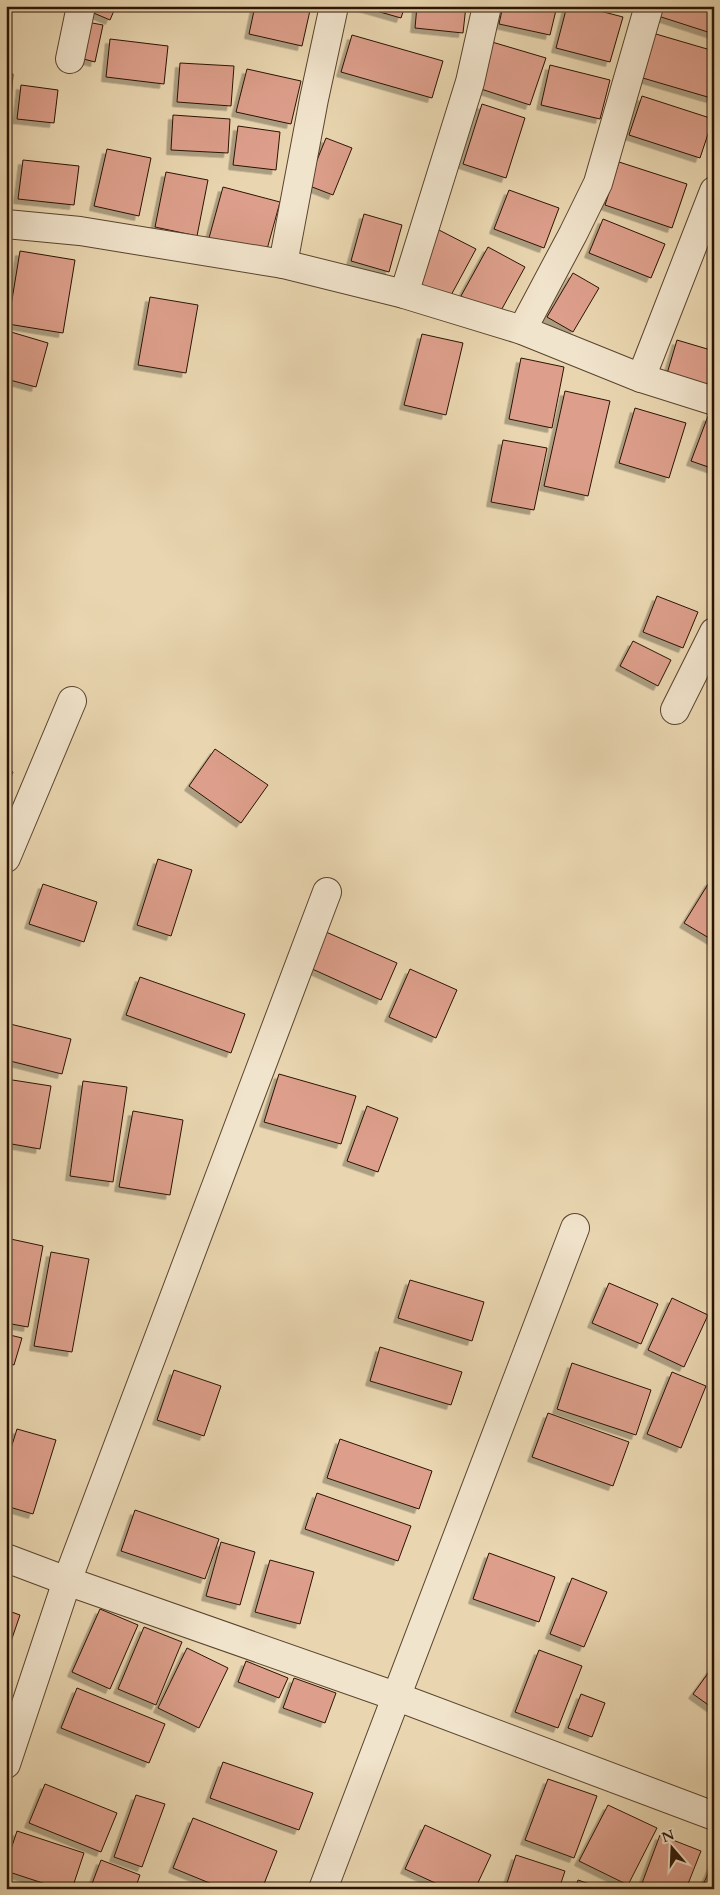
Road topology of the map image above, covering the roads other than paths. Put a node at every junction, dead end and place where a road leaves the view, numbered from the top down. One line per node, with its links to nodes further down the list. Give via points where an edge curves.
1 (81, 6): 5 (street)
2 (334, 6): 8 (street)
3 (487, 6): 9 (street, via 470,82)
4 (649, 6): 10 (street, via 598,182)
5 (70, 59)
6 (714, 191): 11 (street)
7 (6, 224): 8 (street, via 80,231)
8 (283, 264): 9 (street)
9 (404, 294): 10 (street)
10 (522, 330): 11 (street)
11 (641, 378): 12 (street)
12 (714, 402)
13 (714, 632): 15 (street)
14 (72, 701): 16 (street)
15 (675, 710)
16 (6, 858)
17 (327, 892): 20 (street)
18 (575, 1228): 21 (street)
19 (6, 1558): 20 (street)
20 (67, 1581): 21 (street); 22 (street)
21 (395, 1696): 23 (street); 24 (street)
22 (6, 1764)
23 (714, 1816)
24 (323, 1889)

